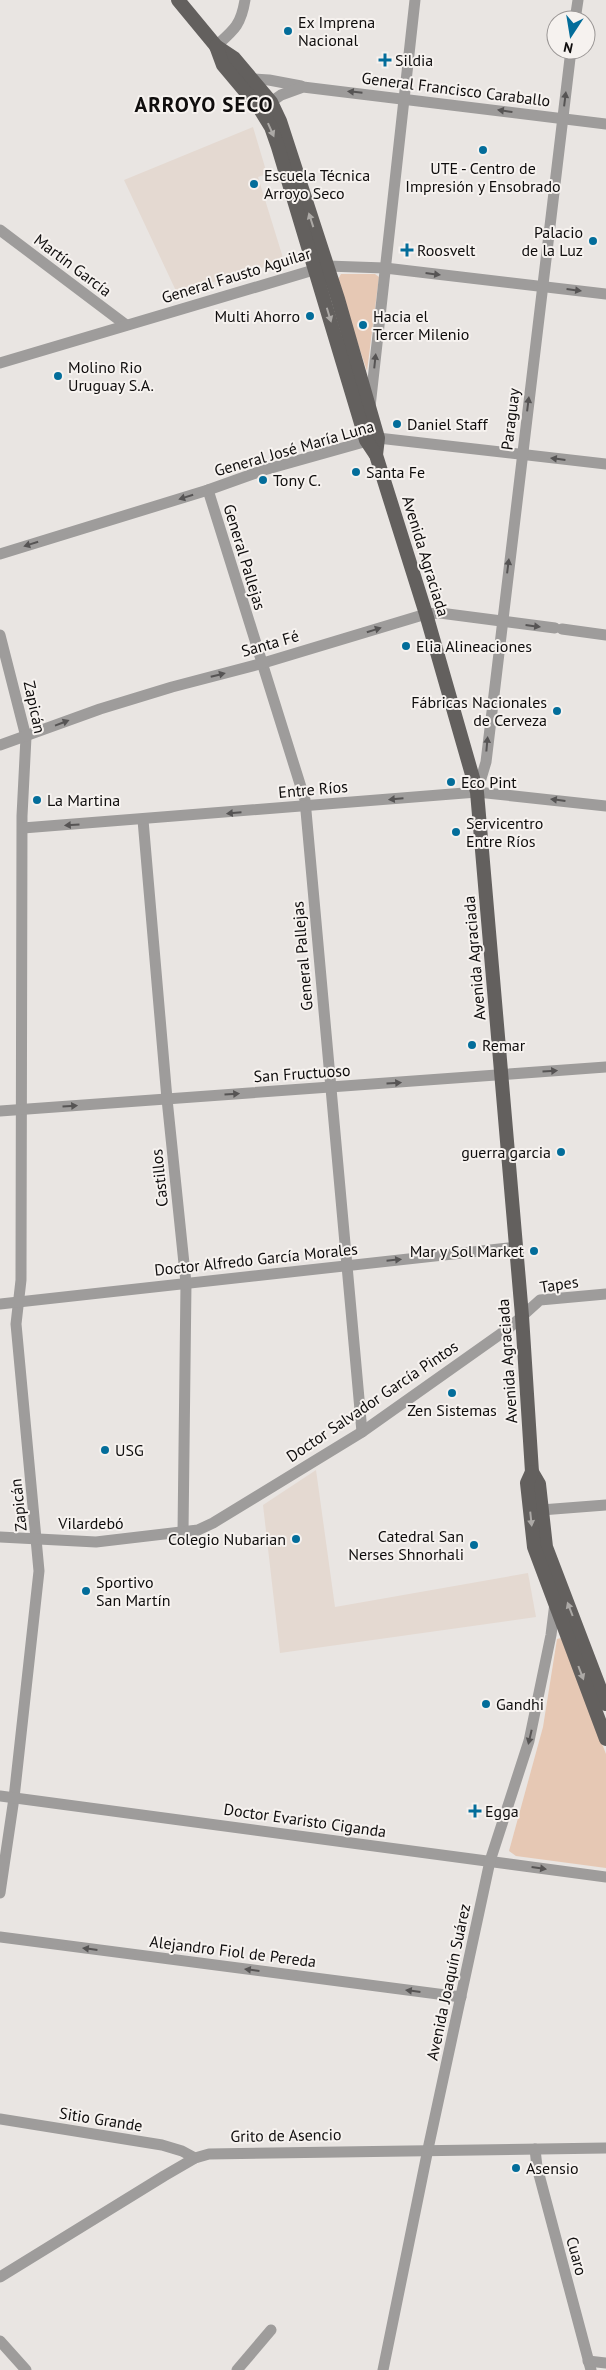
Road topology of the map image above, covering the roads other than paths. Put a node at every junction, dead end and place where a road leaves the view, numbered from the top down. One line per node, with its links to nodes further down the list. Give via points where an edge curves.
1 (178, 0): 4 (main road, Avenida Agraciada)
2 (245, 0): 4 (street, via 237,28)
3 (415, 0): 8 (street)
4 (216, 46): 6 (main road, Avenida Agraciada, via 234,58); 9 (main road, Avenida Agraciada, via 223,65)
5 (570, 60): 10 (street, Paraguay, one-way to 5)
6 (252, 79): 7 (street, General Francisco Caraballo); 9 (main road, Avenida Agraciada)
7 (303, 86): 8 (street, General Francisco Caraballo, one-way to 7); 9 (street)
8 (403, 98): 10 (street, General Francisco Caraballo, one-way to 8); 14 (street)
9 (266, 106): 13 (main road, Avenida Agraciada)
10 (563, 118): 11 (street, General Francisco Caraballo); 15 (street, Paraguay)
11 (606, 124)
12 (0, 230): 17 (street, Martín García)
13 (321, 267): 14 (street, General Fausto Aguilar); 17 (street, General Fausto Aguilar); 19 (main road, Avenida Agraciada); 20 (main road, Avenida Agraciada, one-way to 20)
14 (385, 268): 15 (street, General Fausto Aguilar, one-way to 15); 19 (street, one-way to 14)
15 (542, 286): 16 (street, General Fausto Aguilar, one-way to 16); 21 (street, Paraguay, one-way to 15)
16 (606, 294)
17 (126, 325): 18 (street, General Fausto Aguilar)
18 (0, 364)
19 (370, 409): 20 (main road, Avenida Agraciada)
20 (372, 439): 21 (street, General José María Luna); 23 (street, General José María Luna); 25 (main road, Avenida Agraciada)
21 (522, 454): 22 (street, General José María Luna, one-way to 21); 26 (street, Paraguay, one-way to 21)
22 (606, 464)
23 (208, 490): 24 (street, General José María Luna, one-way to 24); 29 (street, General Pallejas)
24 (0, 554)
25 (426, 614): 26 (street, Santa Fé); 29 (street, Santa Fé, one-way to 25); 32 (main road, Avenida Agraciada)
26 (501, 622): 28 (street, Santa Fé, one-way to 28); 32 (street, Paraguay, one-way to 26, via 486,762)
27 (0, 635): 30 (street, Zapicán)
28 (606, 635)
29 (260, 664): 30 (street, Santa Fé, one-way to 29, via 100,709); 33 (street, General Pallejas)
30 (26, 737): 31 (street, Santa Fé); 36 (street, Zapicán)
31 (0, 745)
32 (477, 792): 33 (street, Entre Ríos, one-way to 33); 34 (street, Entre Ríos, one-way to 32); 38 (main road, Avenida Agraciada)
33 (305, 806): 35 (street, Entre Ríos, one-way to 35); 39 (street, General Pallejas)
34 (606, 806)
35 (143, 820): 36 (street, Entre Ríos, one-way to 36); 40 (street, Castillos)
36 (23, 828): 41 (street, Zapicán)
37 (606, 1067): 38 (street, San Fructuoso, one-way to 37)
38 (501, 1075): 39 (street, San Fructuoso, one-way to 38); 43 (main road, Avenida Agraciada)
39 (329, 1087): 40 (street, San Fructuoso, one-way to 39); 44 (street, General Pallejas)
40 (167, 1099): 41 (street, San Fructuoso, one-way to 40); 45 (street, Castillos)
41 (22, 1110): 42 (street, San Fructuoso); 47 (street, Zapicán)
42 (0, 1111)
43 (516, 1247): 44 (street, Doctor Alfredo García Morales, one-way to 43); 49 (main road, Avenida Agraciada)
44 (346, 1266): 45 (street, Doctor Alfredo García Morales); 50 (street, General Pallejas)
45 (186, 1283): 47 (street, Doctor Alfredo García Morales); 54 (street, Castillos)
46 (606, 1294): 49 (street, Tapes, via 540,1300)
47 (20, 1302): 48 (street, Doctor Alfredo García Morales); 56 (street, Zapicán, via 16,1324)
48 (0, 1304)
49 (522, 1316): 50 (street, Doctor Salvador García Pintos); 51 (main road, Avenida Agraciada)
50 (362, 1432): 54 (street, Doctor Salvador García Pintos, via 214,1523)
51 (532, 1472): 53 (main road, Avenida Agraciada, via 539,1484); 57 (main road, Avenida Agraciada, one-way to 57, via 528,1483 532,1537)
52 (606, 1505): 53 (street)
53 (541, 1510): 58 (main road, Avenida Agraciada, one-way to 53, via 546,1547)
54 (183, 1532): 56 (street, Vilardebó, via 96,1542)
55 (0, 1537): 56 (street, Vilardebó)
56 (37, 1538): 61 (street, Zapicán, via 39,1571)
57 (555, 1603): 59 (main road, Avenida Agraciada, one-way to 59); 62 (street, Avenida Joaquín Suárez, one-way to 62, via 529,1741)
58 (606, 1704)
59 (606, 1739)
60 (0, 1796): 61 (street, Doctor Evaristo Ciganda)
61 (14, 1798): 62 (street, Doctor Evaristo Ciganda); 64 (street, Zapicán)
62 (490, 1861): 63 (street, Doctor Evaristo Ciganda, one-way to 63); 66 (street, Avenida Joaquín Suárez)
63 (606, 1877)
64 (0, 1893)
65 (0, 1937): 66 (street, Alejandro Fiol de Pereda, one-way to 65)
66 (461, 1997): 69 (street, Avenida Joaquín Suárez)
67 (0, 2119): 71 (street, Sitio Grande, via 162,2145)
68 (606, 2148): 70 (street, Grito de Asencio)
69 (428, 2149): 70 (street, Grito de Asencio); 71 (street, Grito de Asencio, via 230,2152); 79 (street, Avenida Joaquín Suárez)
70 (535, 2149): 76 (street, Cuaro)
71 (195, 2158): 72 (street, Grito de Asencio)
72 (0, 2277)
73 (271, 2330): 78 (street)
74 (0, 2341): 77 (street)
75 (606, 2363): 76 (street)
76 (590, 2366)
77 (26, 2370)
78 (237, 2370)
79 (383, 2370)

